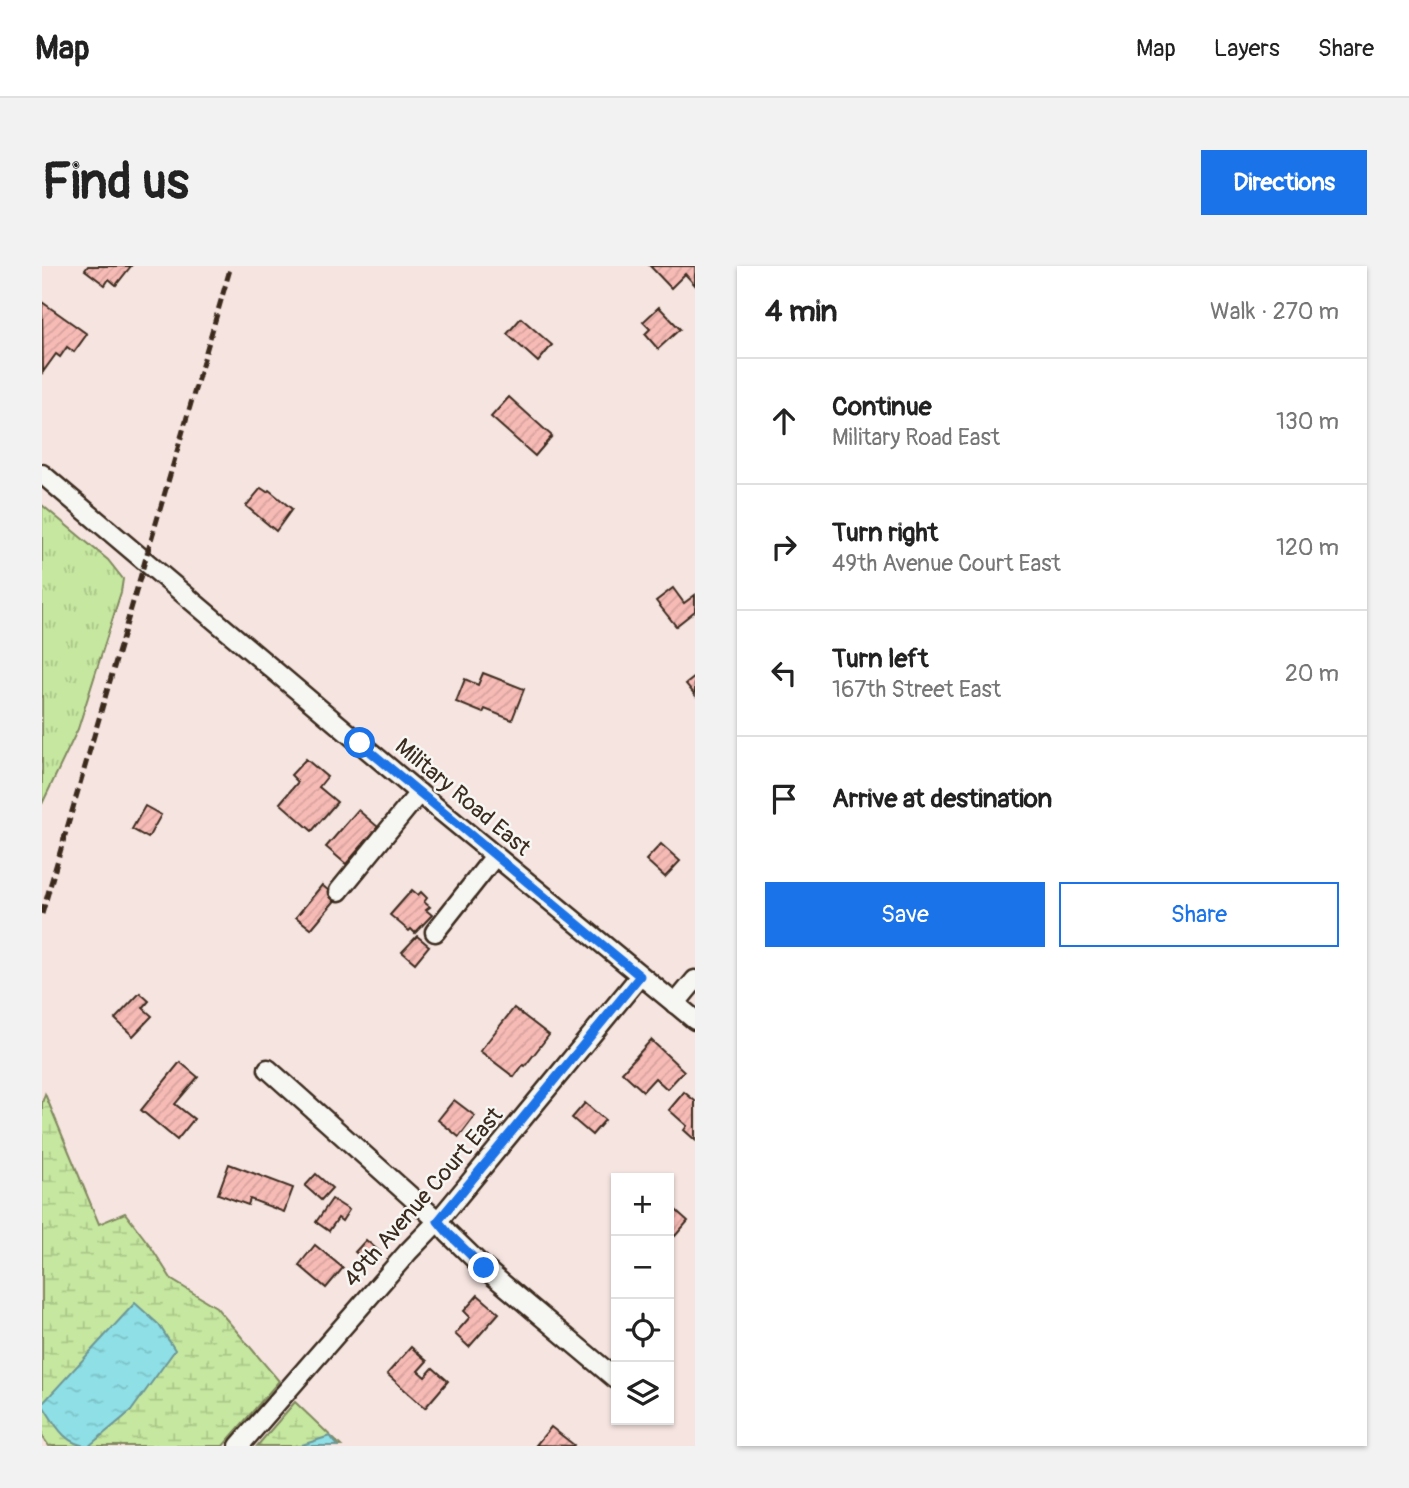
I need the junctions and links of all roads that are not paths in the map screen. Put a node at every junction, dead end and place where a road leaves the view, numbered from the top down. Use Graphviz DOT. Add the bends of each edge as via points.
graph roads {
  1 [pos="42,474"];
  2 [pos="419,793"];
  3 [pos="495,856"];
  4 [pos="339,891"];
  5 [pos="435,932"];
  6 [pos="640,976"];
  7 [pos="695,981"];
  8 [pos="675,1004"];
  9 [pos="695,1020"];
  10 [pos="268,1069"];
  11 [pos="438,1221"];
  12 [pos="611,1376"];
  13 [pos="239,1446"];
  1 -- 2 [label="street, Military Road East"];
  2 -- 3 [label="street, Military Road East"];
  2 -- 4 [label="street"];
  3 -- 5 [label="street"];
  3 -- 6 [label="street, Military Road East"];
  6 -- 8 [label="street, Military Road East"];
  6 -- 11 [label="street, 49th Avenue Court East"];
  7 -- 8 [label="street"];
  8 -- 9 [label="street, Military Road East"];
  10 -- 11 [label="street"];
  11 -- 12 [label="street" via="484,1268"];
  11 -- 13 [label="street, 49th Avenue Court East"];
}
